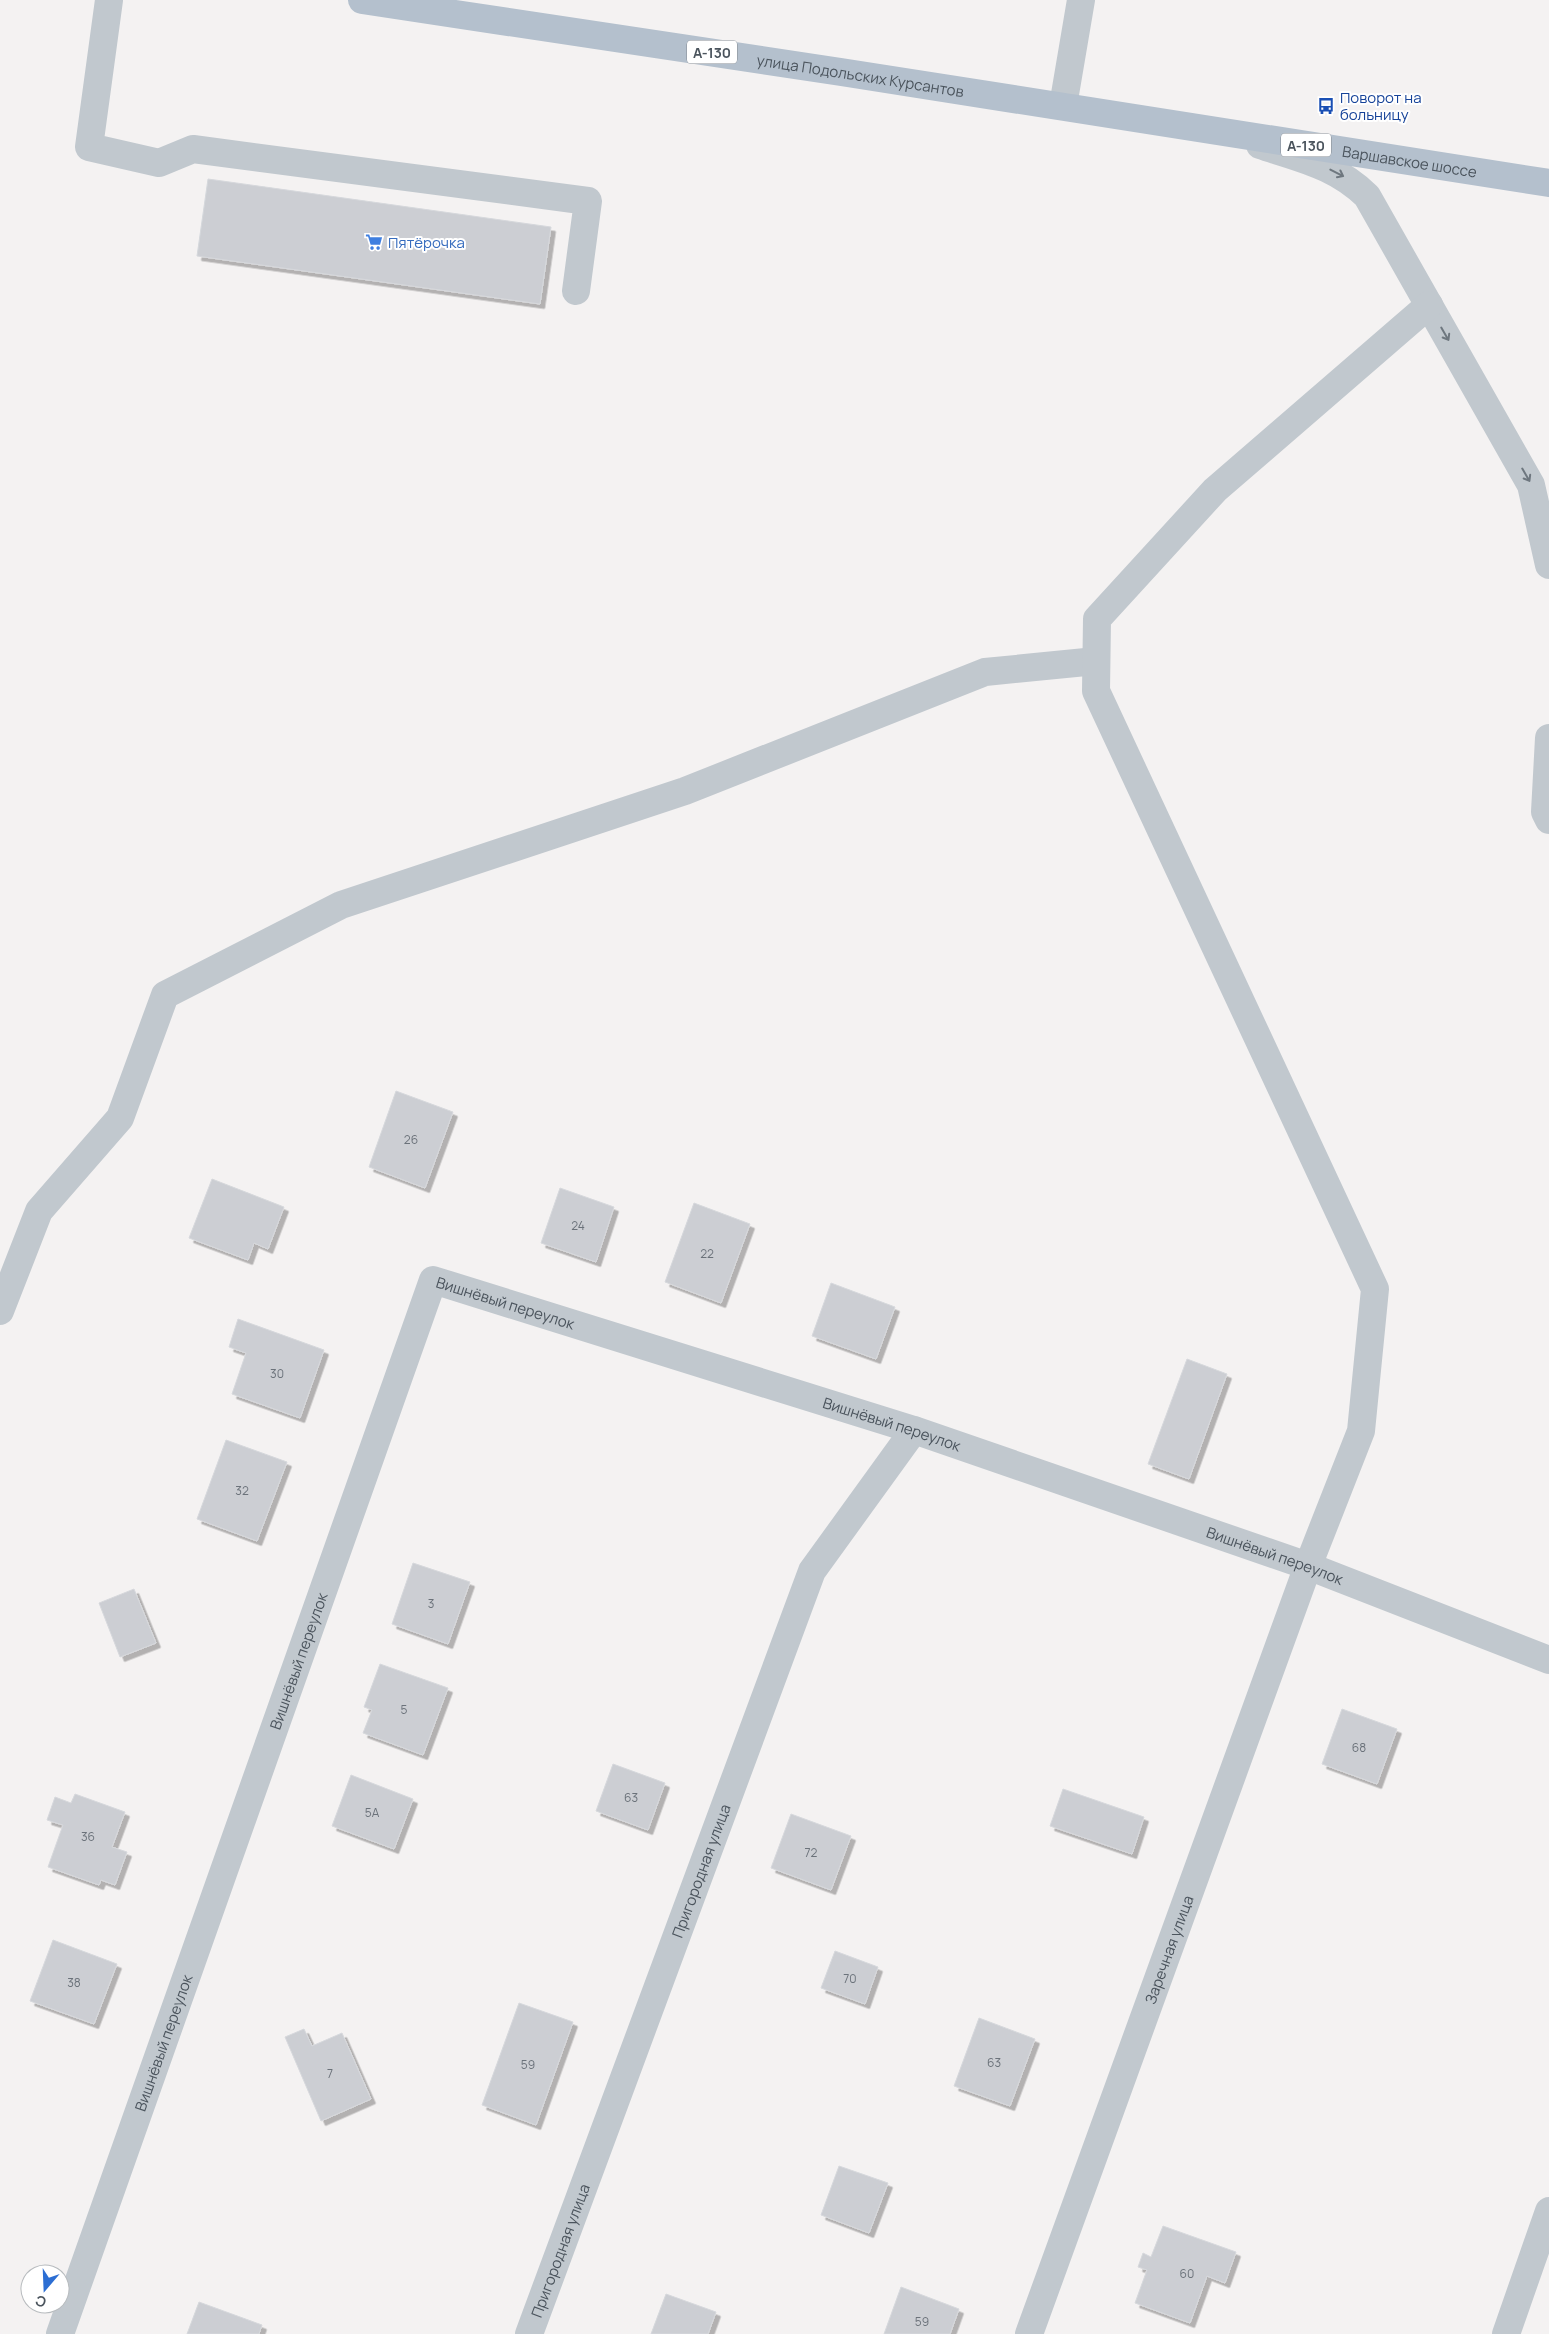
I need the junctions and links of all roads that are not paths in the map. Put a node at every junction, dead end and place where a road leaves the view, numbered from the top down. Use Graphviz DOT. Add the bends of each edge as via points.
graph roads {
  1 [pos="108,0"];
  2 [pos="362,0"];
  3 [pos="1081,0"];
  4 [pos="1063,106"];
  5 [pos="1226,132"];
  6 [pos="1549,183"];
  7 [pos="576,291"];
  8 [pos="1428,306"];
  9 [pos="1549,565"];
  10 [pos="1096,661"];
  11 [pos="1549,738"];
  12 [pos="1549,820"];
  13 [pos="0,1311"];
  14 [pos="914,1430"];
  15 [pos="1308,1566"];
  16 [pos="1549,1660"];
  17 [pos="1549,2211"];
  18 [pos="60,2334"];
  19 [pos="529,2334"];
  20 [pos="1029,2334"];
  21 [pos="1506,2334"];
  1 -- 7 [label="street" via="89,147 159,163 193,149 588,201"];
  2 -- 4 [label="main road, улица Подольских Курсантов / А-130"];
  3 -- 4 [label="street"];
  4 -- 5 [label="main road, Варшавское шоссе / А-130"];
  5 -- 6 [label="main road, Варшавское шоссе / А-130"];
  5 -- 8 [label="street, one-way" via="1336,171 1352,182 1367,196"];
  8 -- 9 [label="street, one-way" via="1531,485"];
  8 -- 10 [label="street, Заречная улица" via="1215,490 1096,619"];
  10 -- 13 [label="street" via="985,672 685,791 341,906 165,995 120,1118 39,1211"];
  10 -- 15 [label="street, Заречная улица" via="1096,691 1375,1289 1361,1431"];
  11 -- 12 [label="street" via="1545,812"];
  14 -- 15 [label="street, Вишнёвый переулок"];
  14 -- 18 [label="street, Вишнёвый переулок" via="433,1280"];
  14 -- 19 [label="street, Пригородная улица" via="812,1571"];
  15 -- 16 [label="street, Вишнёвый переулок"];
  15 -- 20 [label="street, Заречная улица"];
  17 -- 21 [label="street"];
}
